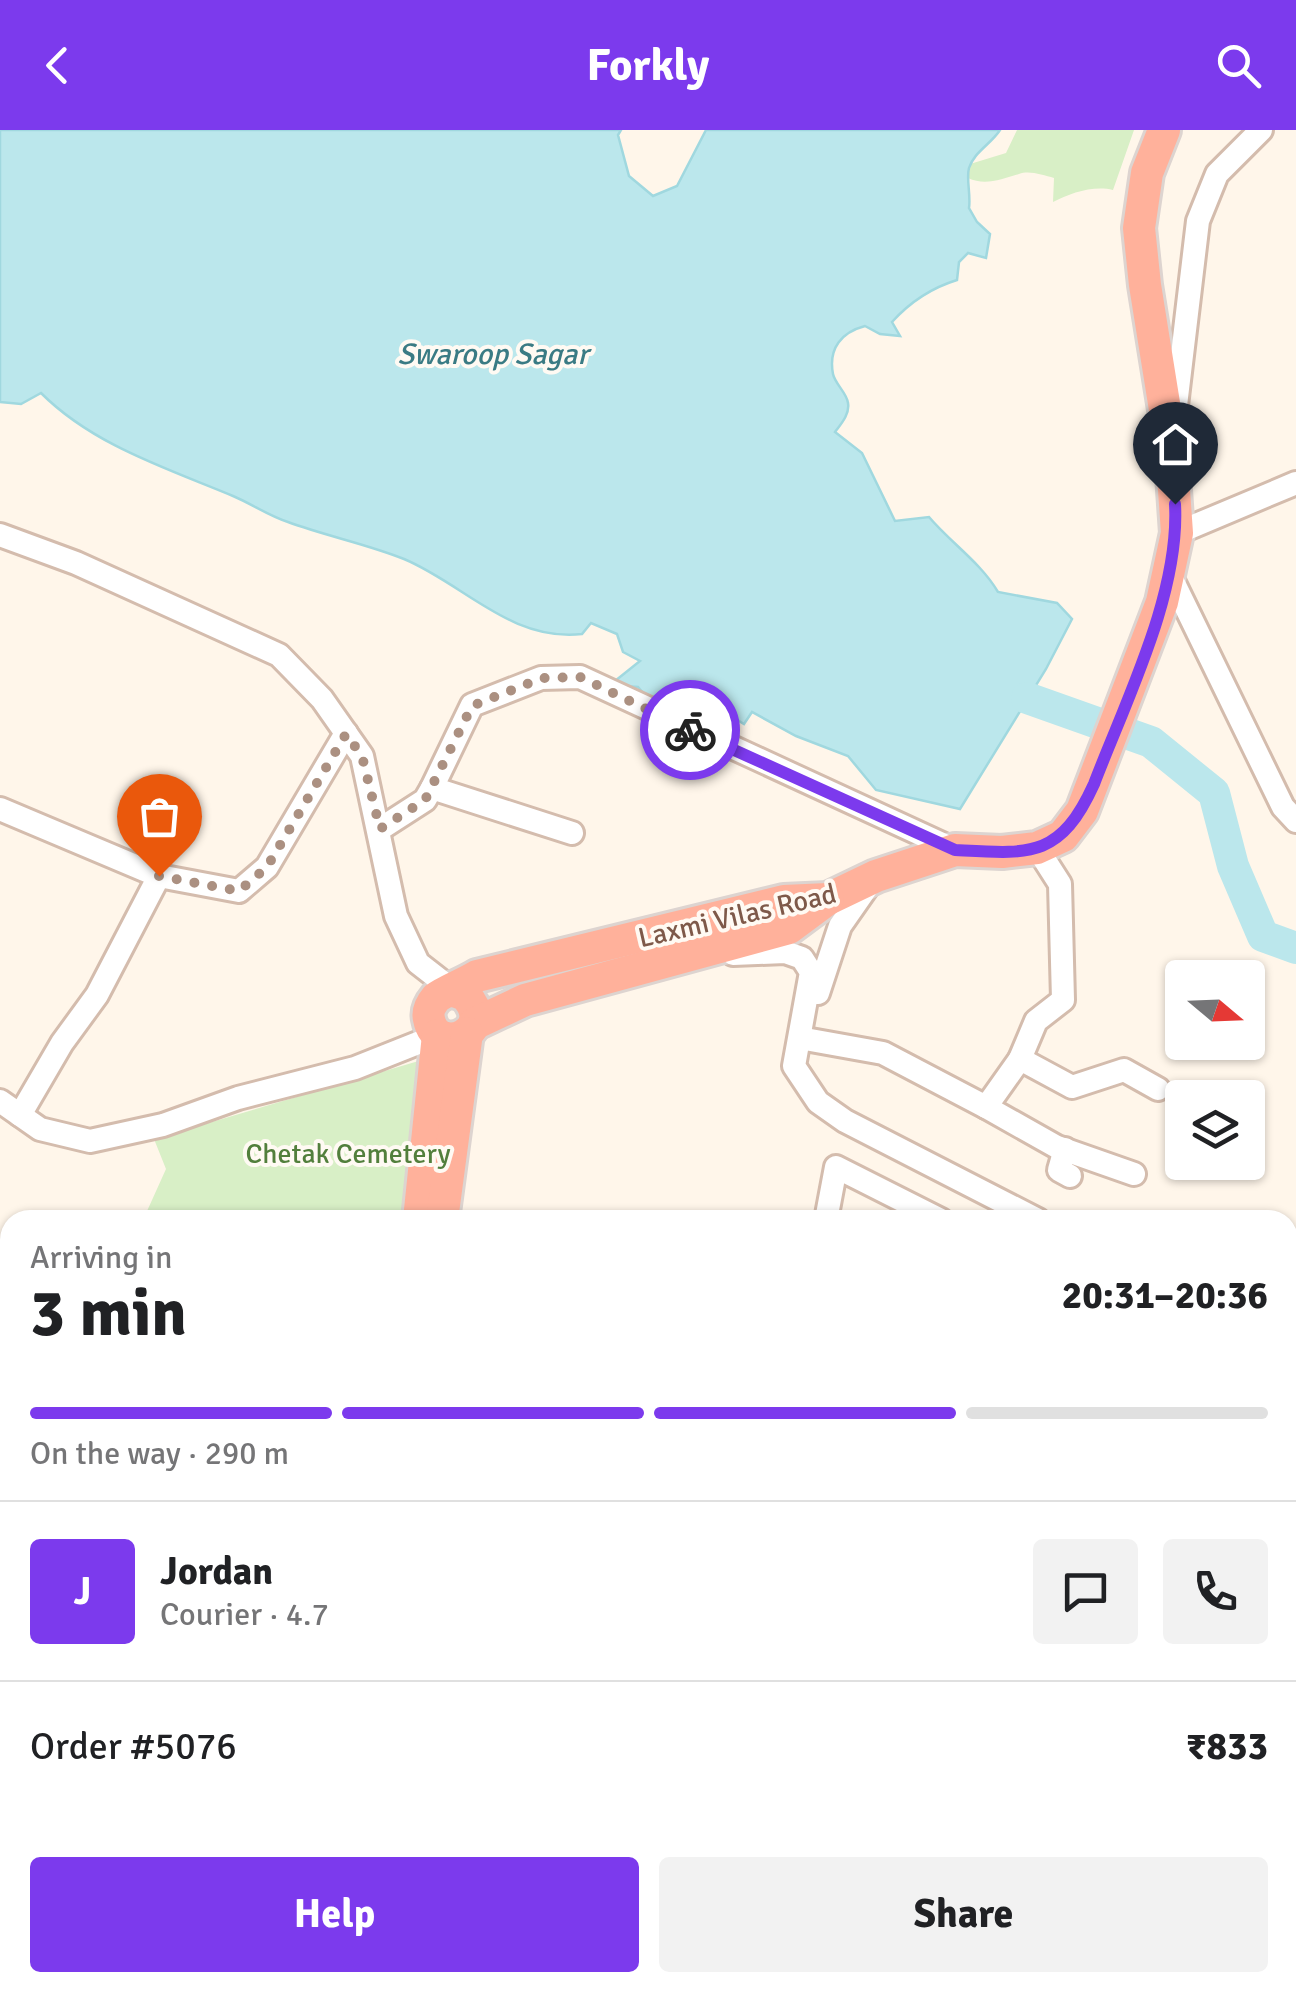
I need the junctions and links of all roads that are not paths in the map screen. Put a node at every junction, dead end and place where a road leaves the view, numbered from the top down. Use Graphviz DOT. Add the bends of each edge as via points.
graph roads {
  1 [pos="1164,130"];
  2 [pos="1261,130"];
  3 [pos="1171,447"];
  4 [pos="1296,483"];
  5 [pos="1176,533"];
  6 [pos="0,535"];
  7 [pos="1166,589"];
  8 [pos="346,734"];
  9 [pos="432,788"];
  10 [pos="0,809"];
  11 [pos="1296,821"];
  12 [pos="380,829"];
  13 [pos="572,833"];
  14 [pos="1037,848"];
  15 [pos="955,850"];
  16 [pos="159,876"];
  17 [pos="876,876"];
  18 [pos="828,899"];
  19 [pos="685,956"];
  20 [pos="454,992"];
  21 [pos="460,1031"];
  22 [pos="806,1039"];
  23 [pos="1020,1060"];
  24 [pos="803,1084"];
  25 [pos="1158,1088"];
  26 [pos="0,1101"];
  27 [pos="986,1107"];
  28 [pos="30,1122"];
  29 [pos="1065,1150"];
  30 [pos="1134,1174"];
  31 [pos="1070,1176"];
  32 [pos="421,1210"];
  33 [pos="443,1210"];
  34 [pos="828,1210"];
  35 [pos="921,1210"];
  36 [pos="1019,1210"];
  1 -- 3 [label="highway" via="1147,173 1139,228"];
  2 -- 3 [label="street" via="1217,174 1198,221"];
  3 -- 5 [label="highway"];
  4 -- 5 [label="street"];
  5 -- 7 [label="highway"];
  6 -- 8 [label="street" via="278,655"];
  7 -- 11 [label="street"];
  7 -- 14 [label="highway" via="1082,811 1063,836"];
  8 -- 12 [label="street" via="362,756"];
  8 -- 16 [label="street" via="267,867 239,891"];
  9 -- 12 [label="street" via="425,800"];
  9 -- 13 [label="street"];
  9 -- 15 [label="street" via="472,706 542,678 580,677"];
  10 -- 16 [label="street"];
  12 -- 20 [label="street" via="396,916 410,948"];
  14 -- 15 [label="highway, Laxmi Vilas Road"];
  14 -- 23 [label="street" via="1060,884 1064,1000 1036,1021"];
  15 -- 17 [label="highway, Laxmi Vilas Road"];
  16 -- 28 [label="street" via="97,995 62,1043"];
  17 -- 18 [label="highway, Laxmi Vilas Road"];
  17 -- 22 [label="street" via="840,926"];
  18 -- 19 [label="highway" via="789,928"];
  18 -- 20 [label="highway, Laxmi Vilas Road" via="784,901 477,976"];
  19 -- 21 [label="highway" via="525,1000"];
  19 -- 24 [label="street" via="785,952 802,958 812,972 794,1066"];
  20 -- 21 [label="highway" via="476,1013"];
  21 -- 28 [label="street" via="163,1125 90,1140"];
  21 -- 32 [label="highway"];
  21 -- 33 [label="highway"];
  22 -- 24 [label="street"];
  22 -- 27 [label="street" via="883,1053"];
  23 -- 25 [label="street" via="1072,1087 1124,1070"];
  23 -- 27 [label="street"];
  24 -- 36 [label="street" via="846,1121"];
  26 -- 28 [label="street"];
  27 -- 29 [label="street"];
  29 -- 30 [label="street"];
  29 -- 31 [label="street" via="1059,1170"];
  34 -- 35 [label="street" via="836,1167"];
}
